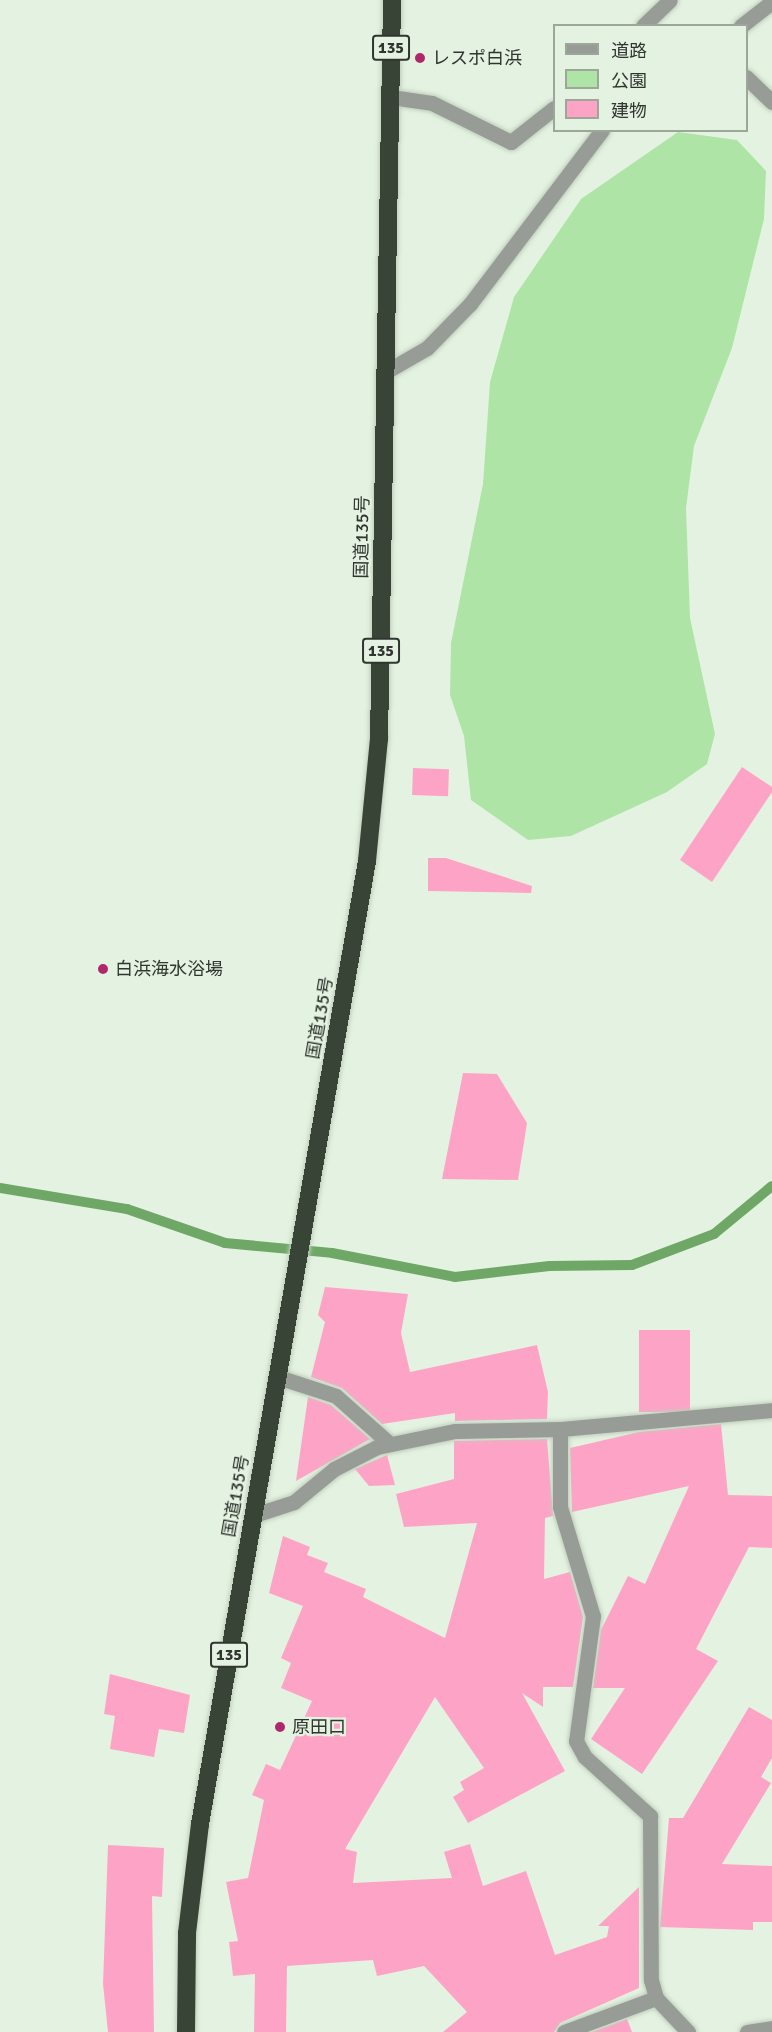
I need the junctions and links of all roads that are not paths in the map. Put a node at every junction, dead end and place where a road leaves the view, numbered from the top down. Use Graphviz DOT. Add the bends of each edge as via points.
graph roads {
  1 [pos="392,0"];
  2 [pos="670,0"];
  3 [pos="772,2"];
  4 [pos="645,24"];
  5 [pos="744,24"];
  6 [pos="748,78"];
  7 [pos="391,97"];
  8 [pos="772,102"];
  9 [pos="553,110"];
  10 [pos="600,132"];
  11 [pos="387,371"];
  12 [pos="278,1377"];
  13 [pos="772,1410"];
  14 [pos="560,1429"];
  15 [pos="390,1444"];
  16 [pos="254,1515"];
  17 [pos="656,1998"];
  18 [pos="772,2028"];
  19 [pos="186,2032"];
  20 [pos="564,2032"];
  21 [pos="688,2032"];
  22 [pos="747,2032"];
  1 -- 7 [label="highway, 国道135号 / 135"];
  2 -- 4 [label="street"];
  3 -- 5 [label="street"];
  6 -- 8 [label="street"];
  7 -- 9 [label="street" via="432,103 511,142"];
  7 -- 11 [label="highway, 国道135号 / 135"];
  10 -- 11 [label="street" via="470,304 427,348"];
  11 -- 12 [label="highway, 国道135号 / 135" via="379,739 367,861"];
  12 -- 15 [label="street" via="336,1396"];
  12 -- 16 [label="highway, 国道135号 / 135"];
  13 -- 14 [label="street"];
  14 -- 15 [label="street" via="455,1431"];
  14 -- 17 [label="street" via="560,1507 593,1616 576,1741 585,1757 650,1816 651,1980"];
  15 -- 16 [label="street" via="334,1469 294,1502"];
  16 -- 19 [label="highway, 国道135号 / 135" via="199,1834 187,1933"];
  17 -- 20 [label="street"];
  17 -- 21 [label="street"];
  18 -- 22 [label="street"];
}
